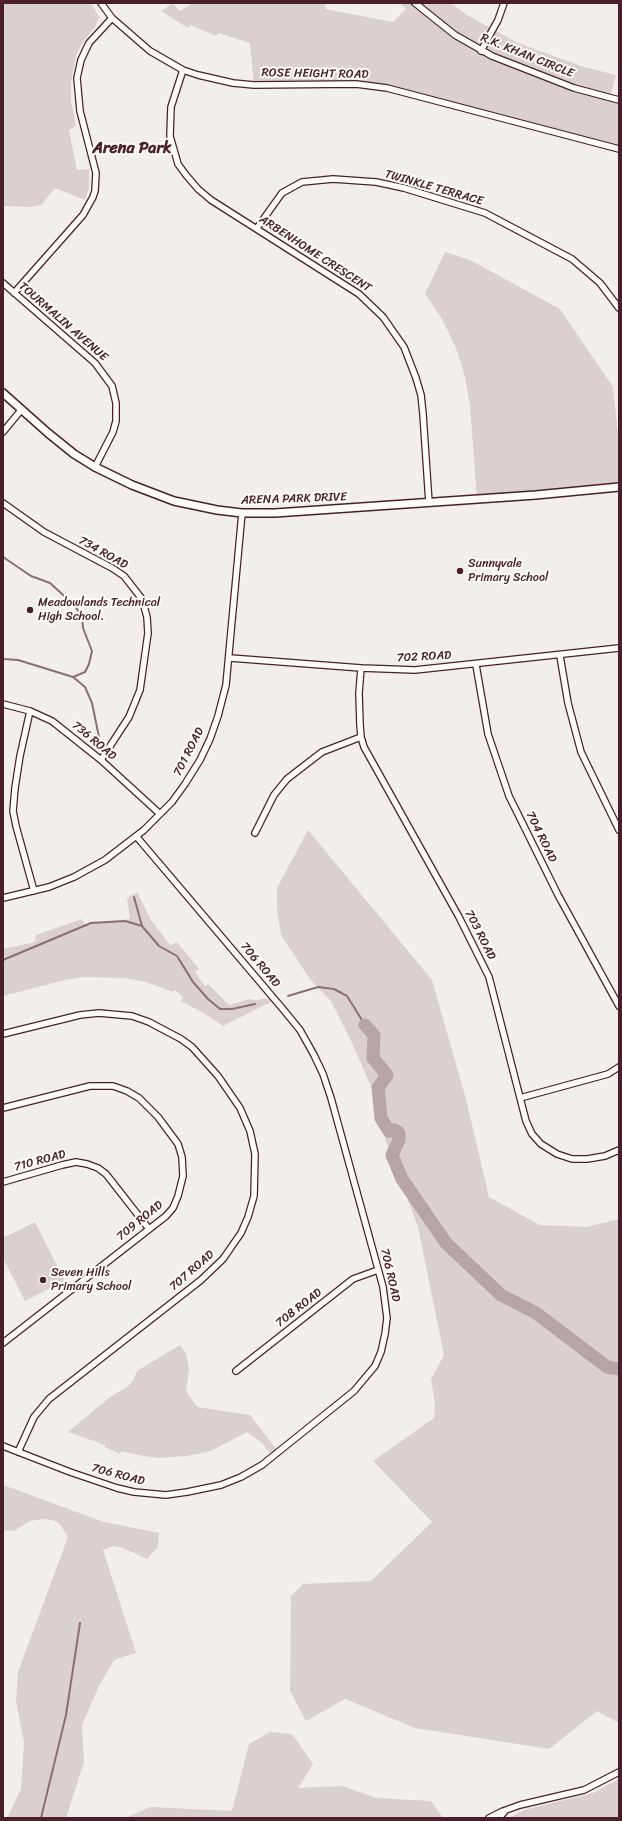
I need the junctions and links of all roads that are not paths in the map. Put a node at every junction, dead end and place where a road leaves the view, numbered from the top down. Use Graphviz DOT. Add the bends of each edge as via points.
graph roads {
  1 [pos="101,3"];
  2 [pos="415,3"];
  3 [pos="504,3"];
  4 [pos="112,18"];
  5 [pos="481,50"];
  6 [pos="183,70"];
  7 [pos="619,100"];
  8 [pos="619,149"];
  9 [pos="257,228"];
  10 [pos="3,283"];
  11 [pos="14,293"];
  12 [pos="619,308"];
  13 [pos="3,393"];
  14 [pos="22,409"];
  15 [pos="3,432"];
  16 [pos="96,467"];
  17 [pos="619,487"];
  18 [pos="3,503"];
  19 [pos="429,503"];
  20 [pos="242,513"];
  21 [pos="619,648"];
  22 [pos="560,656"];
  23 [pos="230,658"];
  24 [pos="476,664"];
  25 [pos="361,668"];
  26 [pos="3,704"];
  27 [pos="30,711"];
  28 [pos="361,737"];
  29 [pos="101,760"];
  30 [pos="160,814"];
  31 [pos="619,830"];
  32 [pos="255,833"];
  33 [pos="136,836"];
  34 [pos="34,891"];
  35 [pos="3,898"];
  36 [pos="619,1006"];
  37 [pos="3,1034"];
  38 [pos="619,1067"];
  39 [pos="520,1098"];
  40 [pos="3,1108"];
  41 [pos="619,1150"];
  42 [pos="3,1182"];
  43 [pos="149,1229"];
  44 [pos="378,1270"];
  45 [pos="3,1343"];
  46 [pos="236,1371"];
  47 [pos="3,1446"];
  48 [pos="18,1452"];
  49 [pos="619,1772"];
  50 [pos="506,1810"];
  51 [pos="489,1818"];
  52 [pos="499,1818"];
  1 -- 4 [label="street, ROSE HEIGHT ROAD"];
  2 -- 5 [label="street, R.K. KHAN CIRCLE" via="455,35"];
  3 -- 5 [label="street" via="498,20"];
  4 -- 6 [label="street, ROSE HEIGHT ROAD" via="150,51"];
  4 -- 11 [label="street" via="89,44 81,60 77,78 80,111 96,173 96,191 84,215"];
  5 -- 7 [label="street, R.K. KHAN CIRCLE" via="524,70 574,88"];
  6 -- 8 [label="street, ROSE HEIGHT ROAD" via="215,79 254,85 356,84 387,88"];
  6 -- 9 [label="street, ARBENHOME CRESCENT" via="169,119 170,136 178,164 198,189 211,200"];
  9 -- 12 [label="street, TWINKLE TERRACE" via="282,193 302,182 333,179 376,182 463,206 504,223 577,262 600,283"];
  9 -- 19 [label="street, ARBENHOME CRESCENT" via="359,294 395,332 410,361 421,395"];
  10 -- 11 [label="street, TOURMALIN AVENUE"];
  11 -- 16 [label="street, TOURMALIN AVENUE" via="96,363 112,386 116,402 116,421"];
  13 -- 14 [label="street, ARENA PARK DRIVE"];
  14 -- 15 [label="street"];
  14 -- 16 [label="street, ARENA PARK DRIVE" via="69,450"];
  16 -- 20 [label="street, ARENA PARK DRIVE" via="132,485 174,501"];
  17 -- 19 [label="street, ARENA PARK DRIVE"];
  18 -- 29 [label="street, 734 ROAD" via="44,532 118,572 142,599 148,633 140,690 129,717"];
  19 -- 20 [label="street, ARENA PARK DRIVE"];
  20 -- 23 [label="street, 701 ROAD"];
  21 -- 22 [label="street, 702 ROAD"];
  22 -- 24 [label="street, 702 ROAD"];
  22 -- 31 [label="street" via="571,718 581,752"];
  23 -- 25 [label="street, 702 ROAD"];
  23 -- 30 [label="street, 701 ROAD" via="223,701 205,750 180,792"];
  24 -- 25 [label="street, 702 ROAD" via="415,670"];
  24 -- 36 [label="street, 704 ROAD" via="488,734 509,796 558,895"];
  25 -- 28 [label="street, 703 ROAD"];
  26 -- 27 [label="street, 736 ROAD"];
  27 -- 29 [label="street, 736 ROAD" via="52,721"];
  27 -- 34 [label="street" via="20,756 14,811"];
  28 -- 32 [label="street" via="322,752 287,779 274,795"];
  28 -- 39 [label="street, 703 ROAD" via="371,761 459,917 489,977"];
  29 -- 30 [label="street, 736 ROAD"];
  30 -- 33 [label="street, 701 ROAD"];
  33 -- 34 [label="street, 701 ROAD" via="91,868 62,882"];
  33 -- 44 [label="street, 706 ROAD" via="300,1030 314,1055 331,1098"];
  34 -- 35 [label="street, 701 ROAD"];
  37 -- 48 [label="street, 707 ROAD" via="86,1014 119,1014 149,1022 182,1039 218,1076 240,1108 250,1131 255,1154 254,1196 248,1217 241,1233 223,1259 201,1280 49,1399 34,1417"];
  38 -- 39 [label="street" via="608,1074"];
  39 -- 41 [label="street, 703 ROAD" via="532,1134 541,1144 557,1154 572,1159 588,1159"];
  40 -- 43 [label="street, 709 ROAD" via="90,1086 113,1086 139,1098 169,1131 178,1144 182,1157 182,1184 176,1202 166,1216"];
  42 -- 43 [label="street, 710 ROAD" via="62,1165 76,1162 87,1164 106,1174"];
  43 -- 45 [label="street, 709 ROAD"];
  44 -- 46 [label="street, 708 ROAD" via="353,1279"];
  44 -- 48 [label="street, 706 ROAD" via="386,1301 387,1318 381,1352 375,1366 349,1396 262,1465 241,1477 221,1485 193,1491 166,1495 151,1494 117,1488"];
  47 -- 48 [label="street, 706 ROAD"];
  49 -- 50 [label="street" via="584,1790"];
  50 -- 51 [label="street"];
  50 -- 52 [label="street"];
}
